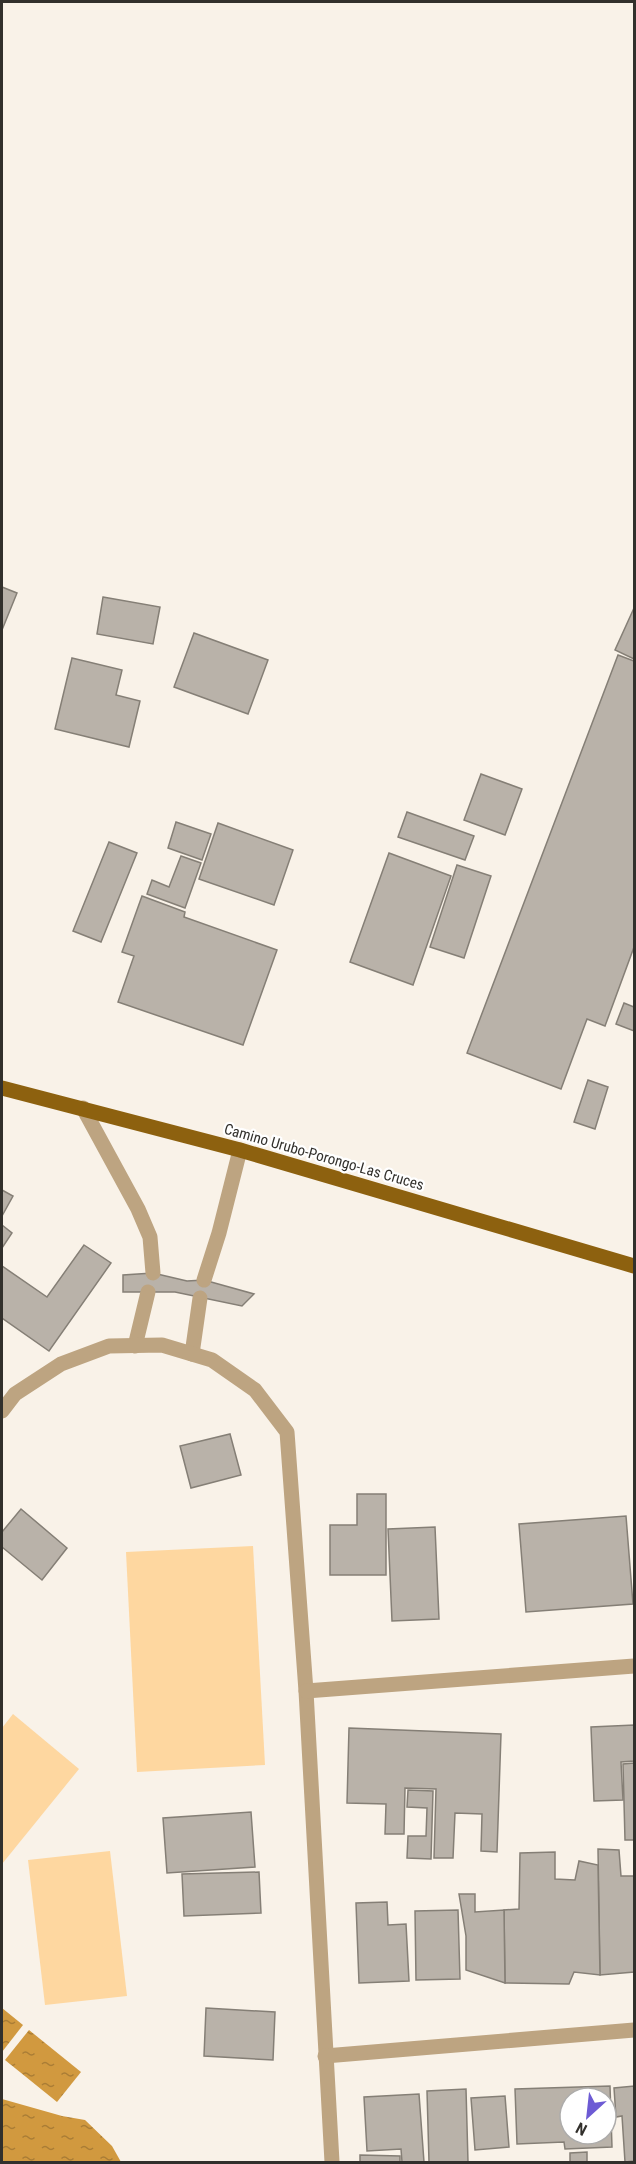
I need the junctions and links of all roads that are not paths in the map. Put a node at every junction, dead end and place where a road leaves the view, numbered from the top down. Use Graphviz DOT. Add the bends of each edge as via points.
graph roads {
  1 [pos="2,1088"];
  2 [pos="83,1108"];
  3 [pos="240,1150"];
  4 [pos="634,1266"];
  5 [pos="153,1273"];
  6 [pos="204,1280"];
  7 [pos="148,1292"];
  8 [pos="200,1298"];
  9 [pos="135,1346"];
  10 [pos="192,1354"];
  11 [pos="2,1411"];
  12 [pos="634,1666"];
  13 [pos="306,1691"];
  14 [pos="634,2030"];
  15 [pos="325,2056"];
  16 [pos="332,2163"];
  1 -- 2 [label="main road, Camino Urubo-Porongo-Las Cruces"];
  2 -- 3 [label="main road, Camino Urubo-Porongo-Las Cruces"];
  2 -- 5 [label="street" via="150,1237"];
  3 -- 4 [label="main road, Camino Urubo-Porongo-Las Cruces"];
  3 -- 6 [label="street"];
  7 -- 9 [label="street"];
  8 -- 10 [label="street"];
  9 -- 10 [label="street" via="162,1345"];
  9 -- 11 [label="street" via="109,1346 60,1364 15,1394"];
  10 -- 13 [label="street" via="212,1360 255,1390 286,1432"];
  12 -- 13 [label="street"];
  13 -- 15 [label="street"];
  14 -- 15 [label="street"];
  15 -- 16 [label="street"];
}
